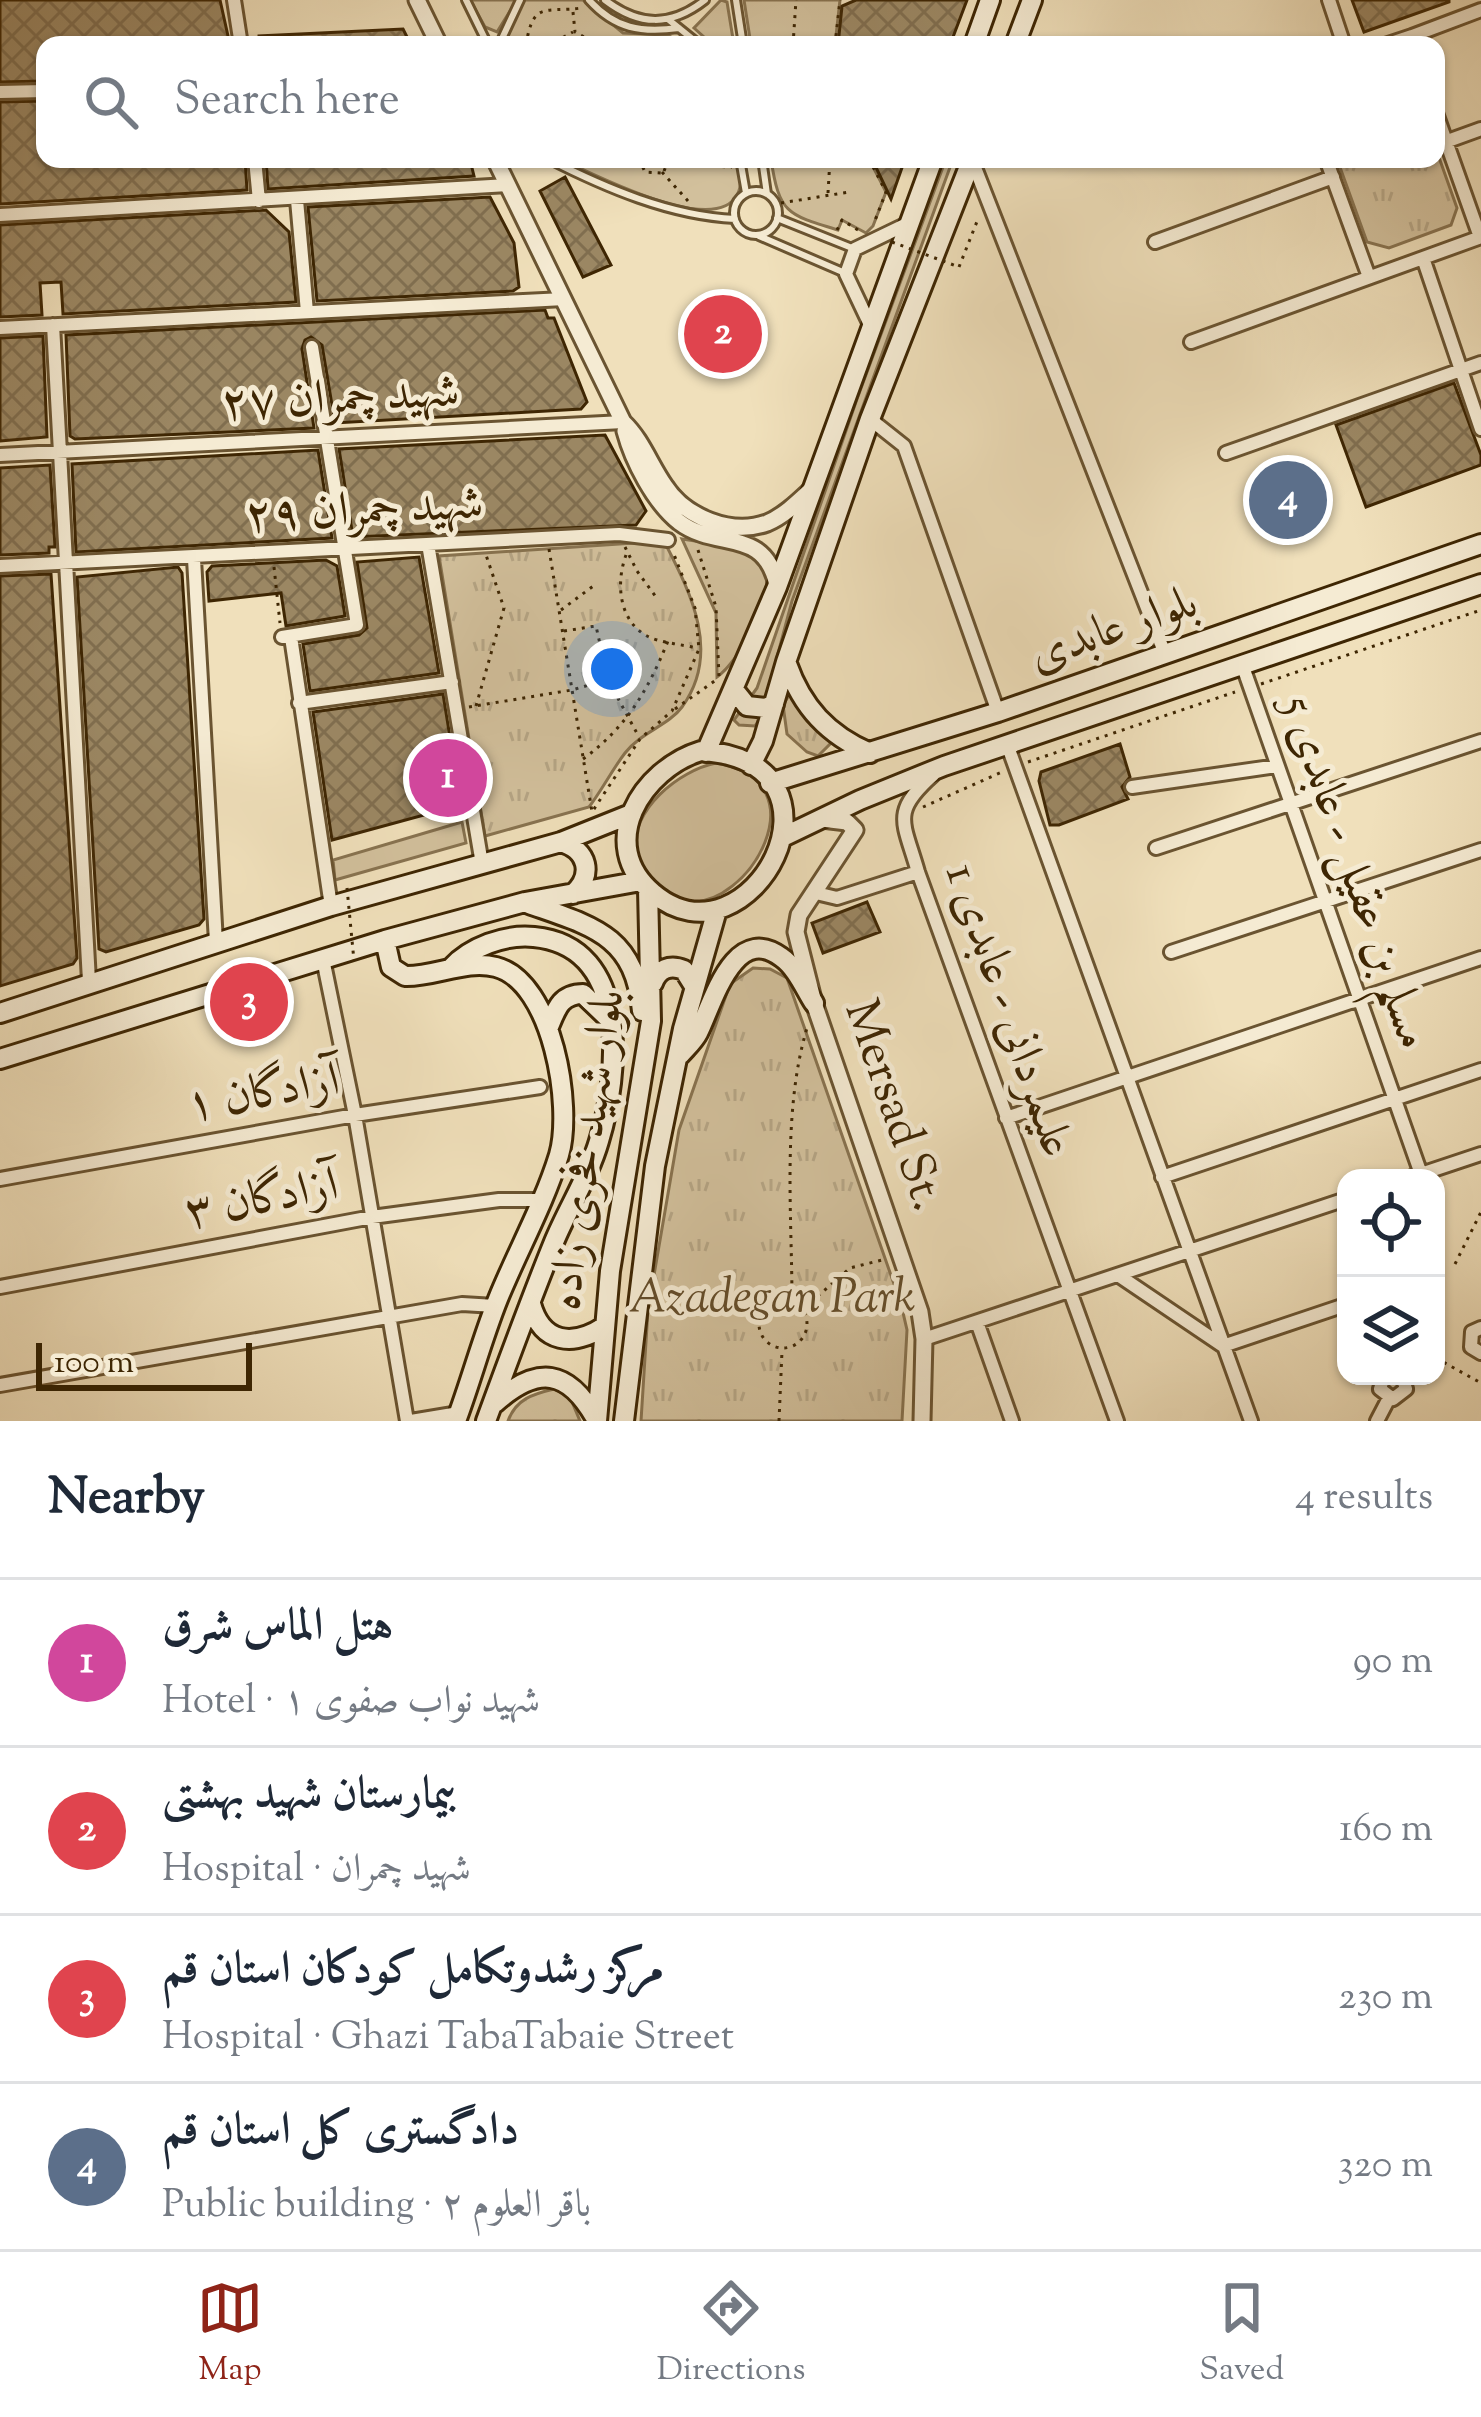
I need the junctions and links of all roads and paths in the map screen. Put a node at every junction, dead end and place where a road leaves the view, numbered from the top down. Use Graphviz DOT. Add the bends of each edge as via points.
graph roads {
  1 [pos="234,0"];
  2 [pos="417,0"];
  3 [pos="466,0"];
  4 [pos="520,0"];
  5 [pos="605,0"];
  6 [pos="705,0"];
  7 [pos="736,0"];
  8 [pos="796,0"];
  9 [pos="840,0"];
  10 [pos="990,0"];
  11 [pos="1032,0"];
  12 [pos="1329,0"];
  13 [pos="588,3"];
  14 [pos="572,10"];
  15 [pos="1481,10"];
  16 [pos="669,20"];
  17 [pos="679,28"];
  18 [pos="575,32"];
  19 [pos="240,36"];
  20 [pos="435,36"];
  21 [pos="484,36"];
  22 [pos="503,36"];
  23 [pos="528,36"];
  24 [pos="565,36"];
  25 [pos="582,36"];
  26 [pos="689,36"];
  27 [pos="742,36"];
  28 [pos="794,36"];
  29 [pos="837,36"];
  30 [pos="977,36"];
  31 [pos="1018,36"];
  32 [pos="1341,36"];
  33 [pos="1422,36"];
  34 [pos="36,91"];
  35 [pos="0,92"];
  36 [pos="1481,129"];
  37 [pos="1445,142"];
  38 [pos="256,168"];
  39 [pos="500,168"];
  40 [pos="570,168"];
  41 [pos="643,168"];
  42 [pos="664,168"];
  43 [pos="734,168"];
  44 [pos="742,168"];
  45 [pos="763,168"];
  46 [pos="829,168"];
  47 [pos="874,168"];
  48 [pos="930,168"];
  49 [pos="968,168"];
  50 [pos="975,168"];
  51 [pos="1330,168"];
  52 [pos="739,169"];
  53 [pos="662,172"];
  54 [pos="1333,177"];
  55 [pos="508,185"];
  56 [pos="849,192"];
  57 [pos="746,193"];
  58 [pos="767,194"];
  59 [pos="827,197"];
  60 [pos="987,198"];
  61 [pos="297,200"];
  62 [pos="259,201"];
  63 [pos="785,210"];
  64 [pos="697,211"];
  65 [pos="0,215"];
  66 [pos="777,218"];
  67 [pos="735,219"];
  68 [pos="910,222"];
  69 [pos="838,230"];
  70 [pos="755,235"];
  71 [pos="1480,237"];
  72 [pos="892,242"];
  73 [pos="1155,242"];
  74 [pos="855,249"];
  75 [pos="1423,258"];
  76 [pos="846,274"];
  77 [pos="1369,277"];
  78 [pos="564,299"];
  79 [pos="307,312"];
  80 [pos="53,325"];
  81 [pos="0,328"];
  82 [pos="872,329"];
  83 [pos="1191,342"];
  84 [pos="312,347"];
  85 [pos="1481,363"];
  86 [pos="1461,370"];
  87 [pos="870,419"];
  88 [pos="623,422"];
  89 [pos="1481,429"];
  90 [pos="326,437"];
  91 [pos="60,451"];
  92 [pos="1226,453"];
  93 [pos="0,455"];
  94 [pos="815,486"];
  95 [pos="685,525"];
  96 [pos="620,534"];
  97 [pos="548,538"];
  98 [pos="668,540"];
  99 [pos="482,542"];
  100 [pos="428,544"];
  101 [pos="1481,544"];
  102 [pos="343,549"];
  103 [pos="272,554"];
  104 [pos="626,555"];
  105 [pos="194,559"];
  106 [pos="0,566"];
  107 [pos="64,566"];
  108 [pos="596,584"];
  109 [pos="1481,584"];
  110 [pos="777,587"];
  111 [pos="656,597"];
  112 [pos="1481,610"];
  113 [pos="559,611"];
  114 [pos="563,632"];
  115 [pos="286,637"];
  116 [pos="668,641"];
  117 [pos="700,649"];
  118 [pos="1165,654"];
  119 [pos="786,662"];
  120 [pos="1242,664"];
  121 [pos="608,680"];
  122 [pos="452,682"];
  123 [pos="1250,687"];
  124 [pos="572,690"];
  125 [pos="736,691"];
  126 [pos="299,703"];
  127 [pos="774,704"];
  128 [pos="476,706"];
  129 [pos="456,710"];
  130 [pos="672,711"];
  131 [pos="998,712"];
  132 [pos="629,718"];
  133 [pos="640,739"];
  134 [pos="1481,741"];
  135 [pos="1007,744"];
  136 [pos="706,752"];
  137 [pos="870,753"];
  138 [pos="583,758"];
  139 [pos="751,765"];
  140 [pos="944,766"];
  141 [pos="1015,766"];
  142 [pos="1277,766"];
  143 [pos="770,783"];
  144 [pos="1132,787"];
  145 [pos="1291,804"];
  146 [pos="631,814"];
  147 [pos="903,818"];
  148 [pos="822,819"];
  149 [pos="785,836"];
  150 [pos="561,842"];
  151 [pos="1156,848"];
  152 [pos="1481,850"];
  153 [pos="482,864"];
  154 [pos="918,872"];
  155 [pos="644,885"];
  156 [pos="347,888"];
  157 [pos="816,892"];
  158 [pos="573,894"];
  159 [pos="525,902"];
  160 [pos="1325,903"];
  161 [pos="331,906"];
  162 [pos="717,910"];
  163 [pos="385,940"];
  164 [pos="216,942"];
  165 [pos="1171,952"];
  166 [pos="323,958"];
  167 [pos="1481,958"];
  168 [pos="354,961"];
  169 [pos="451,968"];
  170 [pos="89,981"];
  171 [pos="653,983"];
  172 [pos="694,986"];
  173 [pos="1360,1000"];
  174 [pos="814,1003"];
  175 [pos="0,1013"];
  176 [pos="611,1022"];
  177 [pos="548,1029"];
  178 [pos="0,1059"];
  179 [pos="677,1059"];
  180 [pos="646,1064"];
  181 [pos="1481,1070"];
  182 [pos="1126,1076"];
  183 [pos="540,1088"];
  184 [pos="1394,1099"];
  185 [pos="355,1115"];
  186 [pos="1006,1118"];
  187 [pos="1481,1154"];
  188 [pos="1413,1169"];
  189 [pos="1436,1169"];
  190 [pos="1162,1177"];
  191 [pos="0,1179"];
  192 [pos="539,1200"];
  193 [pos="1337,1202"];
  194 [pos="1481,1212"];
  195 [pos="373,1217"];
  196 [pos="1188,1252"];
  197 [pos="904,1260"];
  198 [pos="1455,1264"];
  199 [pos="1118,1275"];
  200 [pos="0,1287"];
  201 [pos="1068,1292"];
  202 [pos="792,1301"];
  203 [pos="531,1304"];
  204 [pos="495,1306"];
  205 [pos="1337,1308"];
  206 [pos="803,1310"];
  207 [pos="389,1316"];
  208 [pos="977,1322"];
  209 [pos="605,1326"];
  210 [pos="1481,1328"];
  211 [pos="924,1339"];
  212 [pos="1223,1346"];
  213 [pos="782,1349"];
  214 [pos="1481,1353"];
  215 [pos="1445,1363"];
  216 [pos="1481,1383"];
  217 [pos="0,1385"];
  218 [pos="1381,1385"];
  219 [pos="1406,1385"];
  220 [pos="1388,1398"];
  221 [pos="489,1413"];
  222 [pos="458,1417"];
  223 [pos="409,1421"];
  224 [pos="597,1421"];
  225 [pos="624,1421"];
  226 [pos="779,1421"];
  227 [pos="922,1421"];
  228 [pos="1012,1421"];
  229 [pos="1117,1421"];
  230 [pos="1251,1421"];
  231 [pos="1377,1421"];
  1 -- 19 [label="street"];
  2 -- 20 [label="street"];
  3 -- 21 [label="lane"];
  4 -- 22 [label="lane"];
  5 -- 16 [label="lane" via="623,14"];
  6 -- 16 [label="lane"];
  7 -- 27 [label="lane"];
  8 -- 28 [label="path"];
  9 -- 29 [label="path"];
  10 -- 30 [label="main road"];
  11 -- 31 [label="main road"];
  12 -- 32 [label="street"];
  13 -- 14 [label="path"];
  13 -- 17 [label="lane" via="631,29"];
  14 -- 18 [label="path"];
  14 -- 23 [label="path" via="539,10"];
  15 -- 33 [label="street"];
  16 -- 17 [label="lane"];
  17 -- 26 [label="lane"];
  18 -- 24 [label="path"];
  18 -- 25 [label="path"];
  34 -- 35 [label="street"];
  36 -- 37 [label="street"];
  37 -- 71 [label="street"];
  38 -- 62 [label="street"];
  39 -- 55 [label="street"];
  40 -- 67 [label="lane" via="700,218"];
  41 -- 53 [label="path"];
  42 -- 53 [label="path"];
  43 -- 52 [label="path"];
  44 -- 57 [label="lane"];
  45 -- 58 [label="lane"];
  46 -- 59 [label="path"];
  47 -- 69 [label="path" via="886,192 868,232 842,220"];
  48 -- 68 [label="main road"];
  49 -- 87 [label="main road"];
  50 -- 60 [label="street"];
  51 -- 54 [label="street"];
  53 -- 64 [label="path"];
  54 -- 73 [label="street"];
  54 -- 77 [label="street"];
  55 -- 61 [label="street"];
  55 -- 78 [label="street"];
  56 -- 59 [label="path"];
  57 -- 58 [label="lane"];
  57 -- 67 [label="lane"];
  58 -- 66 [label="lane"];
  59 -- 63 [label="path" via="781,203"];
  60 -- 72 [label="path, bridge" via="959,267"];
  60 -- 118 [label="street"];
  61 -- 62 [label="street"];
  61 -- 79 [label="street"];
  62 -- 65 [label="street"];
  66 -- 70 [label="lane"];
  66 -- 74 [label="lane"];
  67 -- 70 [label="lane"];
  68 -- 74 [label="street"];
  68 -- 82 [label="main road"];
  70 -- 76 [label="lane"];
  71 -- 75 [label="street"];
  74 -- 76 [label="street"];
  75 -- 77 [label="street"];
  75 -- 86 [label="street"];
  76 -- 82 [label="street"];
  77 -- 83 [label="street"];
  78 -- 79 [label="street"];
  78 -- 88 [label="street"];
  79 -- 80 [label="street"];
  80 -- 81 [label="street"];
  80 -- 91 [label="street"];
  82 -- 94 [label="main road"];
  84 -- 90 [label="street"];
  85 -- 86 [label="street"];
  86 -- 89 [label="street"];
  86 -- 92 [label="street"];
  87 -- 119 [label="main road"];
  87 -- 131 [label="street" via="904,446"];
  88 -- 90 [label="street, شهید چمران ۲۷"];
  88 -- 94 [label="street" via="674,499 708,521 765,524"];
  88 -- 95 [label="street" via="653,491"];
  90 -- 91 [label="street, شهید چمران ۲۷"];
  90 -- 102 [label="street"];
  91 -- 93 [label="street, شهید چمران ۲۷"];
  91 -- 107 [label="street"];
  94 -- 110 [label="main road"];
  95 -- 110 [label="street" via="753,546 769,561"];
  95 -- 130 [label="path" via="716,607 718,677"];
  96 -- 97 [label="street, شهید چمران ۲۹"];
  96 -- 98 [label="street, شهید چمران ۲۹"];
  96 -- 111 [label="path"];
  97 -- 99 [label="street, شهید چمران ۲۹"];
  97 -- 113 [label="path"];
  98 -- 117 [label="path" via="695,608"];
  99 -- 100 [label="street, شهید چمران ۲۹"];
  99 -- 128 [label="path" via="504,608"];
  100 -- 102 [label="street, شهید چمران ۲۹"];
  100 -- 122 [label="street"];
  101 -- 118 [label="main road, بلوار عابدی"];
  102 -- 103 [label="street, شهید چمران ۲۹"];
  102 -- 115 [label="street" via="356,625"];
  103 -- 105 [label="street, شهید چمران ۲۹"];
  103 -- 115 [label="path"];
  104 -- 116 [label="path" via="619,574 626,616 647,636"];
  105 -- 107 [label="street, شهید چمران ۲۹"];
  105 -- 164 [label="street"];
  106 -- 107 [label="street, شهید چمران ۲۹"];
  107 -- 170 [label="street"];
  108 -- 113 [label="path"];
  109 -- 120 [label="main road, بلوار عابدی"];
  110 -- 125 [label="main road"];
  112 -- 123 [label="path"];
  113 -- 114 [label="path"];
  114 -- 121 [label="path" via="596,626"];
  114 -- 124 [label="path"];
  115 -- 126 [label="street"];
  116 -- 117 [label="path"];
  116 -- 132 [label="path"];
  117 -- 130 [label="path"];
  118 -- 131 [label="main road, بلوار عابدی"];
  119 -- 127 [label="main road"];
  119 -- 137 [label="main road" via="816,718"];
  120 -- 123 [label="street, مسلم بن عقیل - عابدی 5"];
  120 -- 135 [label="main road, بلوار عابدی"];
  121 -- 124 [label="path"];
  121 -- 132 [label="path"];
  122 -- 126 [label="street"];
  122 -- 129 [label="street"];
  123 -- 141 [label="path"];
  123 -- 142 [label="street, مسلم بن عقیل - عابدی 5"];
  124 -- 128 [label="path"];
  124 -- 138 [label="path"];
  125 -- 127 [label="main road" via="747,706"];
  125 -- 136 [label="main road"];
  126 -- 161 [label="street"];
  127 -- 139 [label="main road"];
  128 -- 129 [label="path"];
  129 -- 153 [label="street"];
  130 -- 133 [label="path"];
  131 -- 137 [label="main road, بلوار عابدی"];
  132 -- 133 [label="path"];
  132 -- 138 [label="path"];
  133 -- 138 [label="path" via="592,812"];
  134 -- 145 [label="street"];
  135 -- 140 [label="main road, بلوار عابدی"];
  135 -- 141 [label="street"];
  136 -- 139 [label="main road"];
  136 -- 146 [label="main road" via="663,769"];
  137 -- 143 [label="main road, بلوار عابدی"];
  139 -- 143 [label="main road"];
  140 -- 147 [label="street, علیمردانی - عابدی 1" via="915,791"];
  140 -- 148 [label="main road, بلوار عابدی"];
  141 -- 147 [label="path"];
  141 -- 182 [label="street"];
  142 -- 144 [label="street"];
  142 -- 145 [label="street, مسلم بن عقیل - عابدی 5"];
  143 -- 149 [label="main road" via="784,810"];
  145 -- 151 [label="street"];
  145 -- 160 [label="street, مسلم بن عقیل - عابدی 5"];
  146 -- 150 [label="main road"];
  146 -- 155 [label="main road" via="626,842"];
  147 -- 154 [label="street, علیمردانی - عابدی 1"];
  148 -- 149 [label="main road, بلوار عابدی"];
  148 -- 157 [label="street, Mersad St." via="855,830"];
  149 -- 162 [label="main road" via="770,868"];
  150 -- 153 [label="main road"];
  150 -- 158 [label="main road" via="586,863"];
  152 -- 160 [label="street"];
  153 -- 161 [label="main road"];
  154 -- 157 [label="street" via="838,898"];
  154 -- 186 [label="street, علیمردانی - عابدی 1"];
  155 -- 158 [label="main road"];
  155 -- 162 [label="main road" via="686,911"];
  155 -- 171 [label="main road, بلوار شهید فخری زاده"];
  156 -- 168 [label="path, bridge"];
  157 -- 174 [label="street, Mersad St." via="796,932"];
  158 -- 159 [label="main road"];
  159 -- 163 [label="main road"];
  159 -- 180 [label="main road" via="616,942 640,991"];
  160 -- 165 [label="street"];
  160 -- 173 [label="street, مسلم بن عقیل - عابدی 5"];
  161 -- 164 [label="main road"];
  162 -- 172 [label="main road, بلوار شهید فخری زاده"];
  163 -- 166 [label="main road"];
  163 -- 169 [label="main road" via="398,974"];
  164 -- 170 [label="main road"];
  166 -- 178 [label="main road"];
  166 -- 185 [label="street"];
  167 -- 173 [label="street"];
  169 -- 176 [label="main road" via="507,938 558,943 599,980"];
  169 -- 177 [label="main road" via="512,973"];
  170 -- 175 [label="main road"];
  171 -- 172 [label="main road" via="659,972 678,967"];
  171 -- 180 [label="main road, بلوار شهید فخری زاده"];
  172 -- 179 [label="main road, بلوار شهید فخری زاده"];
  173 -- 182 [label="street"];
  173 -- 184 [label="street, مسلم بن عقیل - عابدی 5"];
  174 -- 179 [label="main road" via="783,958 751,951 724,972 697,1037"];
  174 -- 197 [label="street, Mersad St."];
  174 -- 202 [label="path" via="798,1056"];
  176 -- 177 [label="main road" via="583,994 572,994"];
  176 -- 203 [label="main road" via="614,1074 598,1144"];
  177 -- 192 [label="main road" via="564,1126"];
  179 -- 225 [label="main road, بلوار شهید فخری زاده" via="655,1166"];
  180 -- 209 [label="main road, بلوار شهید فخری زاده"];
  181 -- 184 [label="street"];
  182 -- 186 [label="street"];
  182 -- 190 [label="street"];
  183 -- 185 [label="street, آزادگان ۱"];
  184 -- 188 [label="street, مسلم بن عقیل - عابدی 5"];
  184 -- 190 [label="street"];
  185 -- 191 [label="street, آزادگان ۱"];
  185 -- 195 [label="street"];
  186 -- 201 [label="street, علیمردانی - عابدی 1"];
  187 -- 189 [label="street"];
  190 -- 196 [label="street"];
  192 -- 195 [label="street, آزادگان ۳"];
  192 -- 204 [label="main road"];
  193 -- 196 [label="street"];
  194 -- 198 [label="path"];
  195 -- 200 [label="street, آزادگان ۳"];
  195 -- 207 [label="street"];
  196 -- 199 [label="street"];
  196 -- 212 [label="street"];
  197 -- 206 [label="path" via="850,1268"];
  197 -- 211 [label="street, Mersad St."];
  199 -- 201 [label="street"];
  199 -- 212 [label="street"];
  201 -- 208 [label="street"];
  201 -- 229 [label="street, علیمردانی - عابدی 1"];
  202 -- 206 [label="path"];
  202 -- 213 [label="path" via="772,1303 760,1319 764,1339"];
  203 -- 209 [label="main road" via="555,1339 578,1340"];
  203 -- 221 [label="main road"];
  204 -- 207 [label="street"];
  204 -- 222 [label="main road"];
  205 -- 212 [label="street"];
  206 -- 213 [label="path" via="805,1336"];
  207 -- 217 [label="street"];
  207 -- 223 [label="street"];
  208 -- 211 [label="street"];
  208 -- 228 [label="street"];
  209 -- 224 [label="main road, بلوار شهید فخری زاده"];
  210 -- 214 [label="street" via="1469,1340"];
  211 -- 227 [label="street, Mersad St."];
  212 -- 230 [label="street"];
  213 -- 226 [label="path"];
  215 -- 216 [label="path"];
  218 -- 220 [label="street"];
  219 -- 220 [label="street"];
  220 -- 231 [label="street"];
  221 -- 224 [label="main road" via="524,1380 560,1379"];
  222 -- 223 [label="street"];
}
